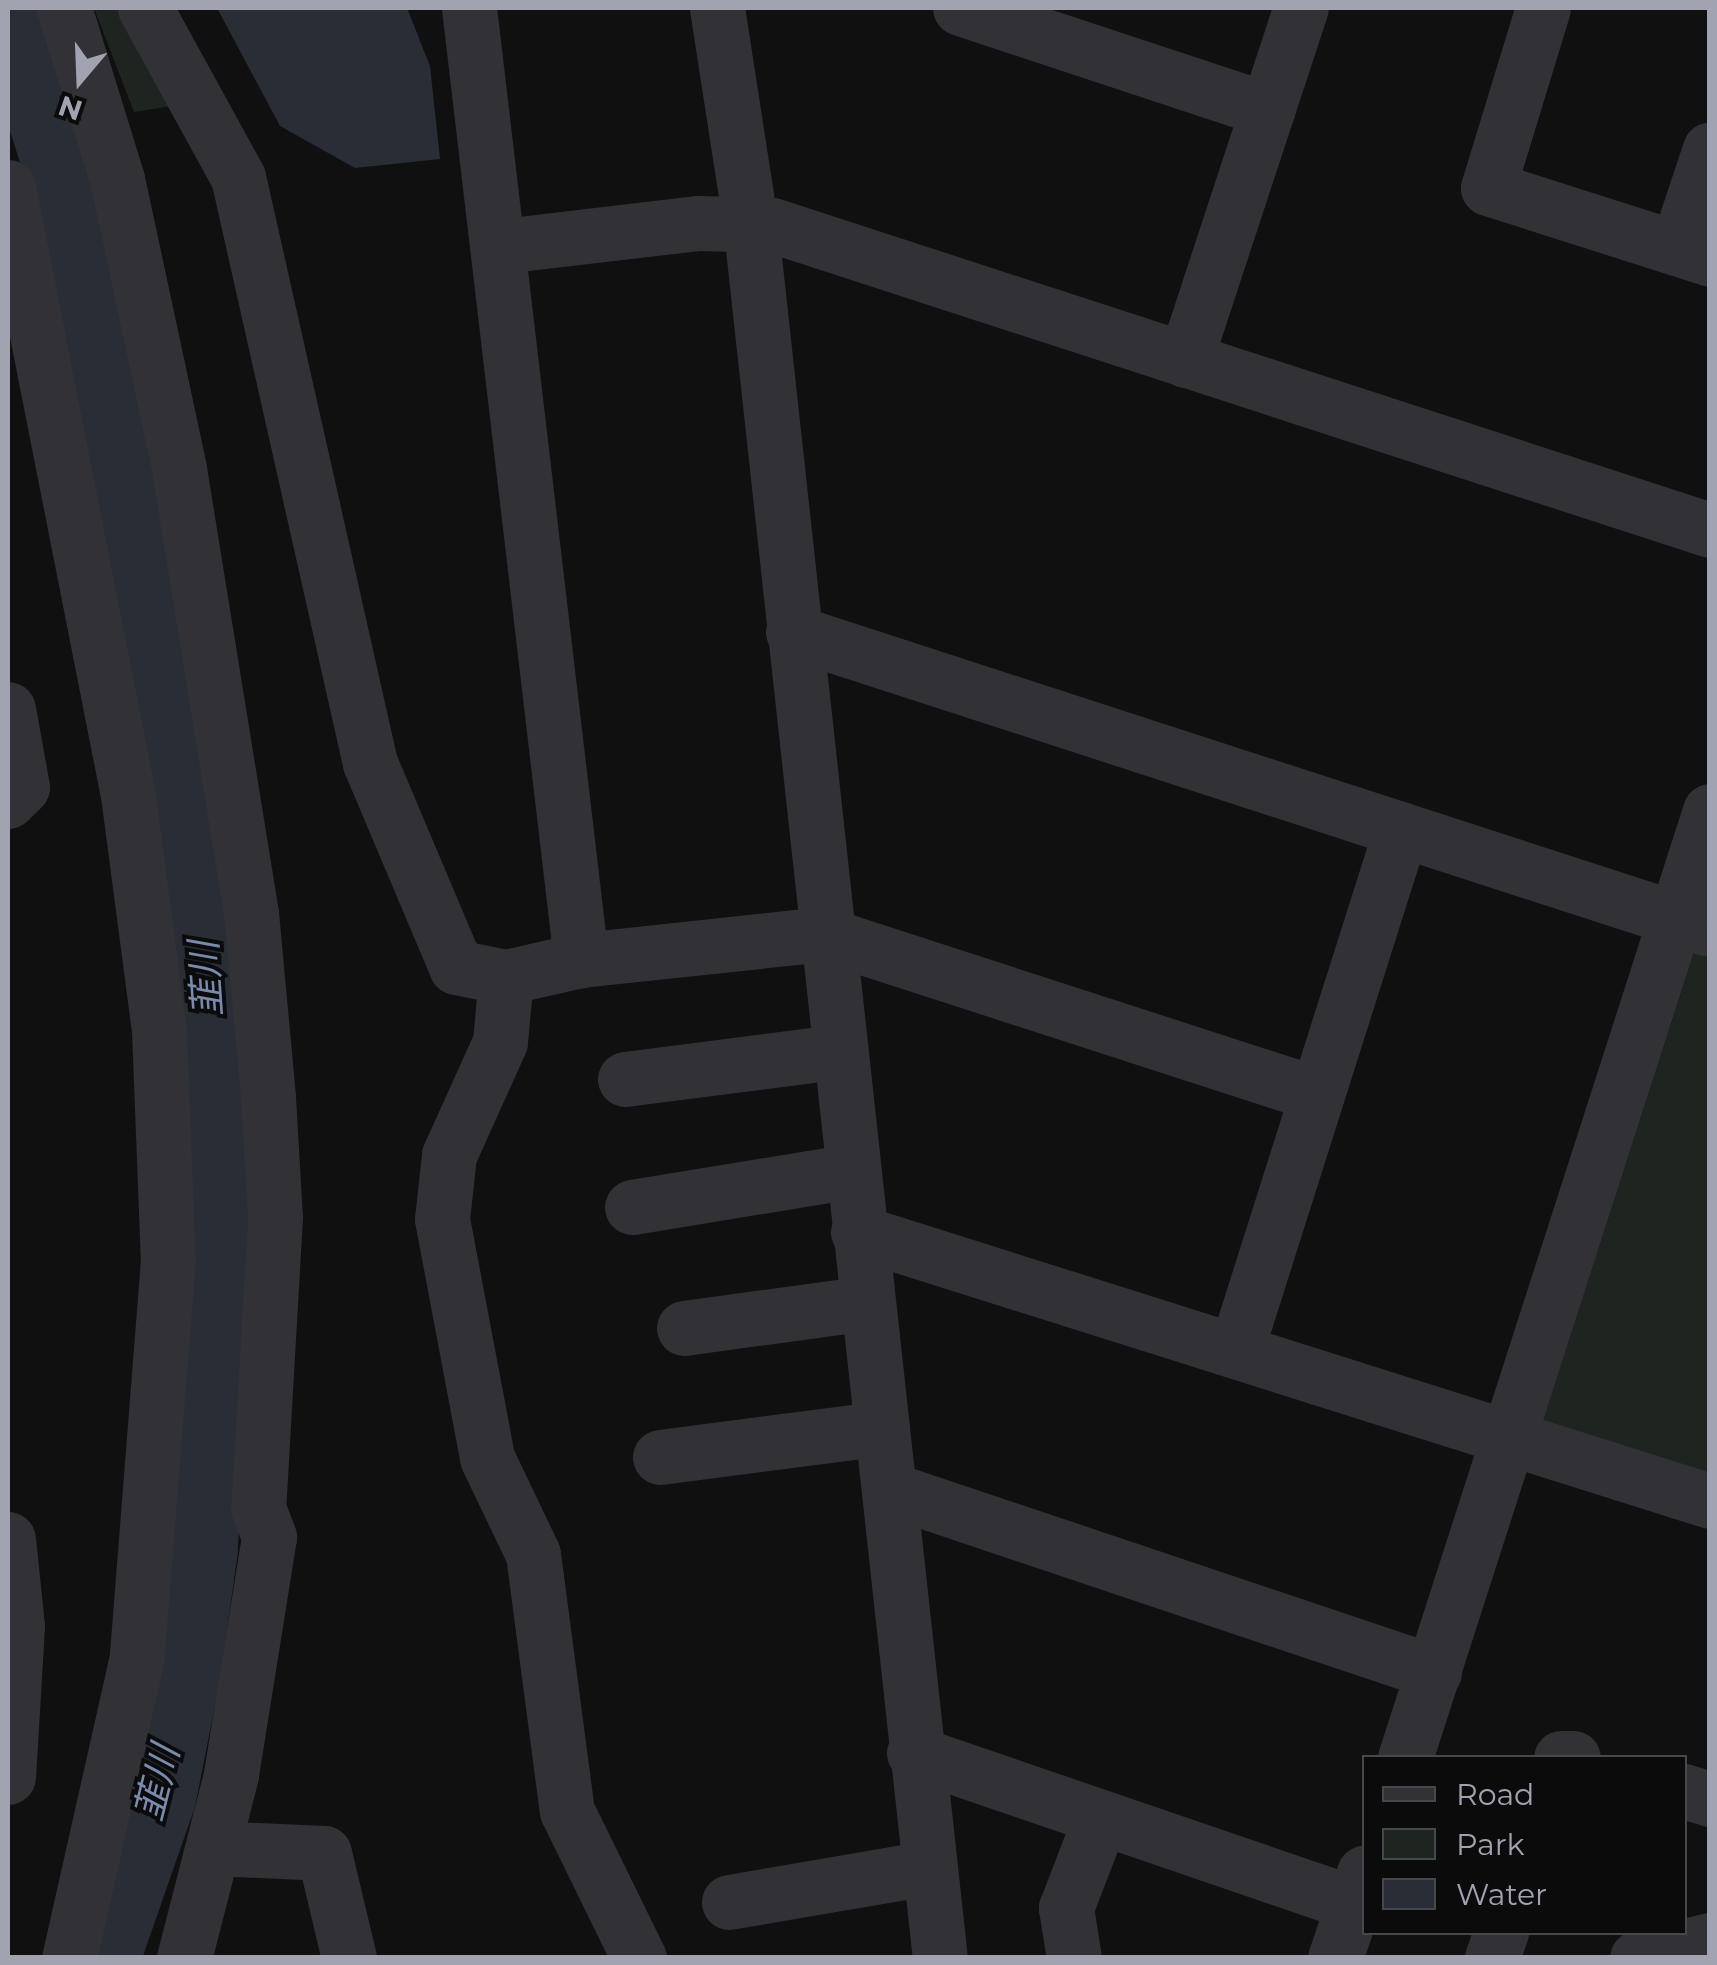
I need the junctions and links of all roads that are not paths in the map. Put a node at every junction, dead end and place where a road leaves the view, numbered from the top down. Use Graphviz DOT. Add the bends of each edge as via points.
graph roads {
  1 [pos="64,8"];
  2 [pos="145,8"];
  3 [pos="469,8"];
  4 [pos="717,8"];
  5 [pos="960,8"];
  6 [pos="1301,8"];
  7 [pos="1543,8"];
  8 [pos="1268,110"];
  9 [pos="1710,149"];
  10 [pos="8,187"];
  11 [pos="750,220"];
  12 [pos="502,246"];
  13 [pos="1693,254"];
  14 [pos="1184,360"];
  15 [pos="1710,530"];
  16 [pos="793,632"];
  17 [pos="8,709"];
  18 [pos="8,801"];
  19 [pos="1710,810"];
  20 [pos="1401,830"];
  21 [pos="1692,924"];
  22 [pos="822,934"];
  23 [pos="581,960"];
  24 [pos="506,977"];
  25 [pos="837,1052"];
  26 [pos="625,1079"];
  27 [pos="1317,1094"];
  28 [pos="851,1171"];
  29 [pos="632,1207"];
  30 [pos="858,1232"];
  31 [pos="867,1302"];
  32 [pos="684,1328"];
  33 [pos="1236,1350"];
  34 [pos="882,1428"];
  35 [pos="1514,1434"];
  36 [pos="660,1457"];
  37 [pos="889,1489"];
  38 [pos="1710,1501"];
  39 [pos="8,1540"];
  40 [pos="12,1627"];
  41 [pos="1434,1672"];
  42 [pos="914,1753"];
  43 [pos="1405,1755"];
  44 [pos="8,1777"];
  45 [pos="1101,1817"];
  46 [pos="214,1848"];
  47 [pos="928,1868"];
  48 [pos="1359,1888"];
  49 [pos="729,1902"];
  50 [pos="1710,1940"];
  51 [pos="70,1958"];
  52 [pos="184,1958"];
  53 [pos="348,1958"];
  54 [pos="639,1958"];
  55 [pos="940,1958"];
  56 [pos="1074,1958"];
  57 [pos="1335,1958"];
  58 [pos="1637,1958"];
  1 -- 46 [label="street" via="117,179 178,469 251,913 274,1217 258,1508 269,1536"];
  2 -- 24 [label="street" via="238,178 370,763 456,968"];
  3 -- 12 [label="street"];
  4 -- 11 [label="street"];
  5 -- 8 [label="street"];
  6 -- 8 [label="street"];
  7 -- 13 [label="street" via="1488,188"];
  8 -- 14 [label="street"];
  9 -- 13 [label="street"];
  10 -- 51 [label="street" via="128,795 159,1030 168,1260 137,1657"];
  11 -- 12 [label="street"];
  11 -- 14 [label="street"];
  11 -- 16 [label="street"];
  12 -- 23 [label="street"];
  14 -- 15 [label="street"];
  16 -- 20 [label="street"];
  16 -- 22 [label="street"];
  17 -- 18 [label="street" via="22,787"];
  19 -- 21 [label="street"];
  20 -- 21 [label="street"];
  20 -- 27 [label="street"];
  21 -- 35 [label="street"];
  22 -- 23 [label="street"];
  22 -- 25 [label="street"];
  22 -- 27 [label="street"];
  23 -- 24 [label="street"];
  24 -- 54 [label="street" via="500,1042 449,1155 442,1220 487,1458 533,1554 567,1811"];
  25 -- 26 [label="street"];
  25 -- 28 [label="street"];
  27 -- 33 [label="street"];
  28 -- 29 [label="street"];
  28 -- 30 [label="street"];
  30 -- 31 [label="street"];
  30 -- 33 [label="street"];
  31 -- 32 [label="street"];
  31 -- 34 [label="street"];
  33 -- 35 [label="street"];
  34 -- 36 [label="street"];
  34 -- 37 [label="street"];
  35 -- 38 [label="street"];
  35 -- 41 [label="street"];
  37 -- 41 [label="street"];
  37 -- 42 [label="street"];
  39 -- 40 [label="street"];
  40 -- 44 [label="street"];
  41 -- 43 [label="street"];
  42 -- 45 [label="street"];
  42 -- 47 [label="street"];
  45 -- 48 [label="street"];
  45 -- 56 [label="street" via="1066,1908"];
  46 -- 52 [label="street"];
  46 -- 53 [label="street" via="324,1853"];
  47 -- 49 [label="street"];
  47 -- 55 [label="street"];
  48 -- 57 [label="street"];
  50 -- 58 [label="street"];
}
